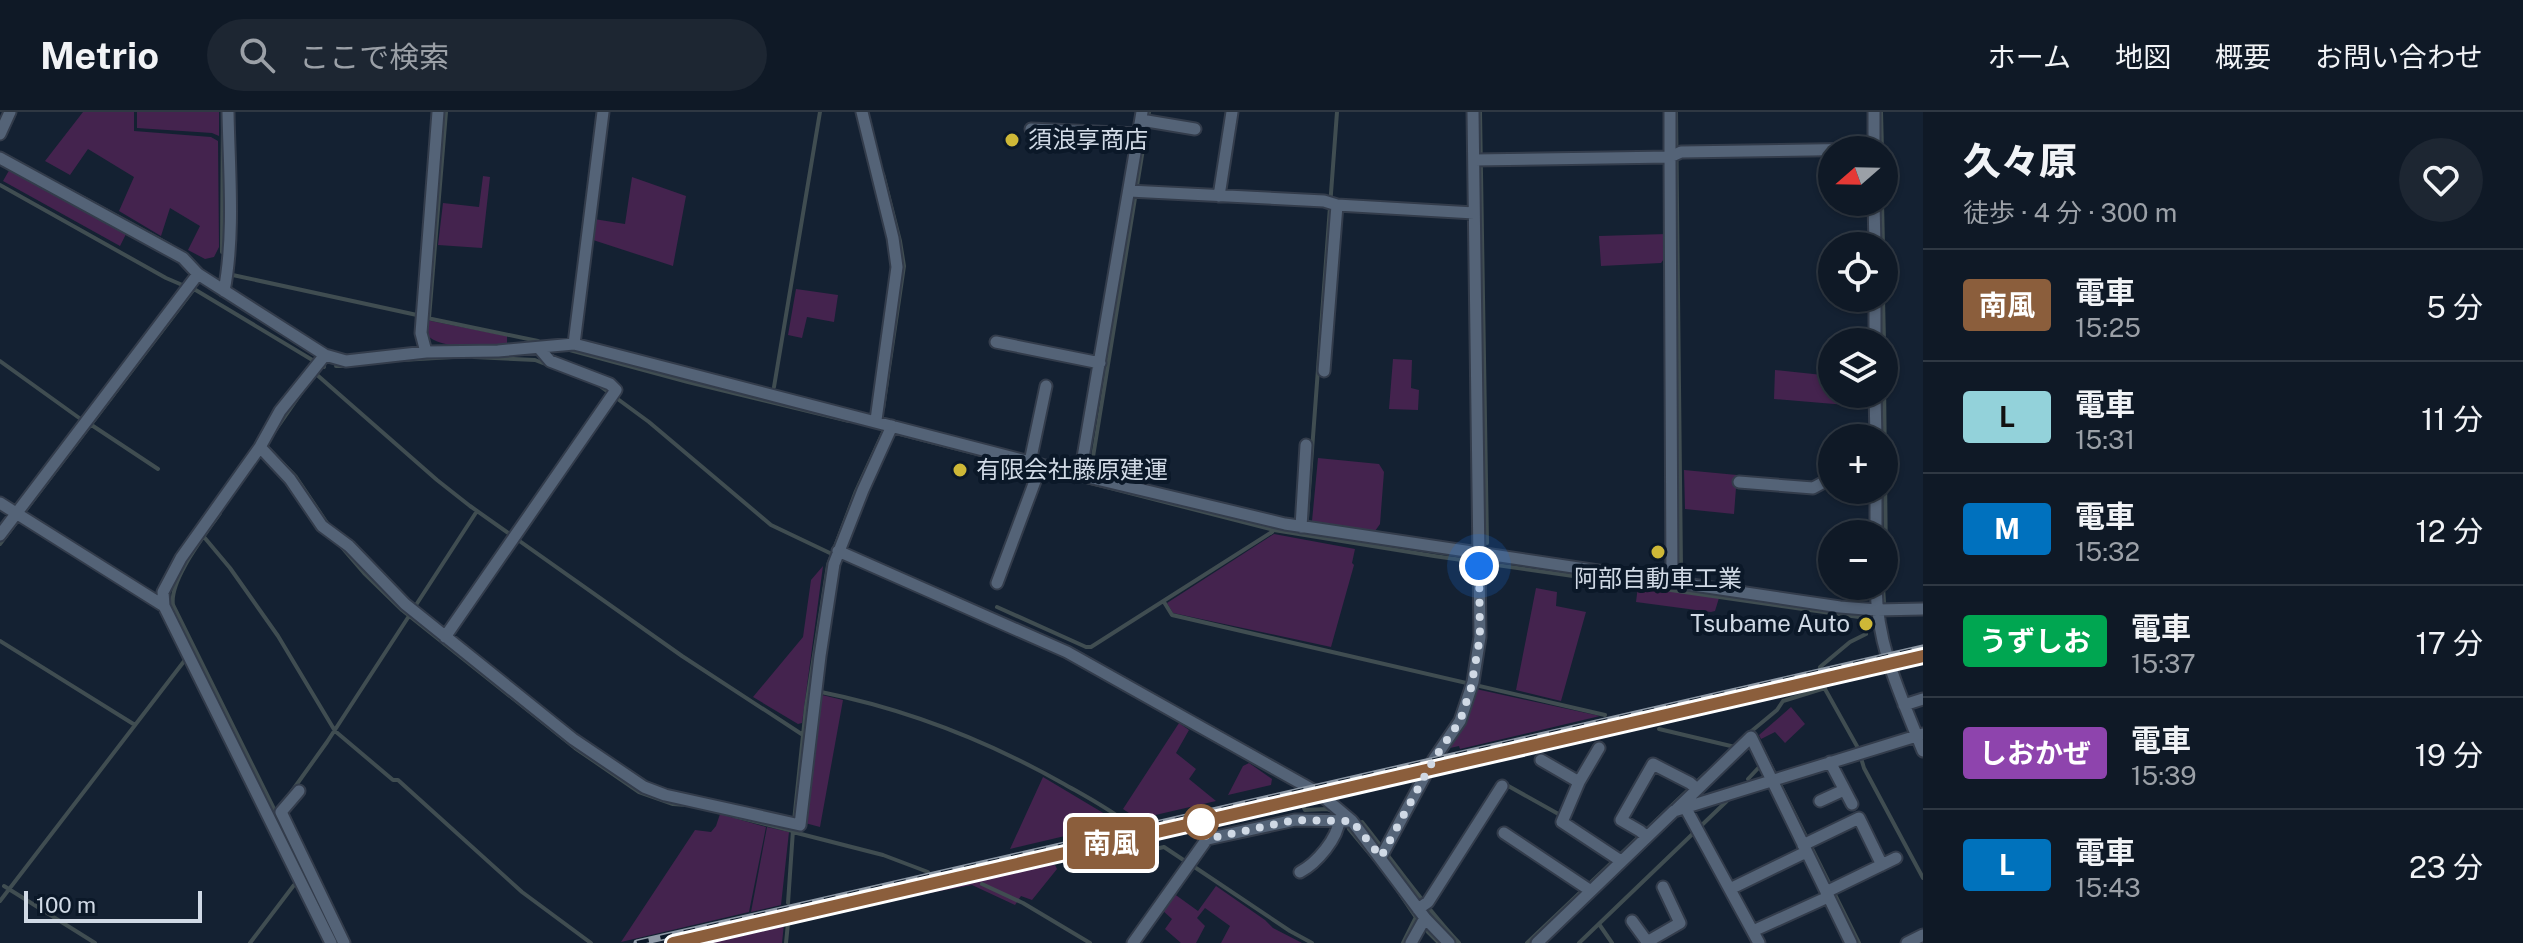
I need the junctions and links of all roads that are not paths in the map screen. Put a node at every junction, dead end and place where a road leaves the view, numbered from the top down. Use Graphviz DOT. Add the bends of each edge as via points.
graph roads {
  1 [pos="10,112"];
  2 [pos="228,112"];
  3 [pos="438,112"];
  4 [pos="603,112"];
  5 [pos="862,112"];
  6 [pos="1232,112"];
  7 [pos="1473,112"];
  8 [pos="1670,112"];
  9 [pos="1874,112"];
  10 [pos="1141,116"];
  11 [pos="1031,129"];
  12 [pos="1195,129"];
  13 [pos="0,134"];
  14 [pos="1138,134"];
  15 [pos="1874,136"];
  16 [pos="1818,151"];
  17 [pos="1675,154"];
  18 [pos="0,158"];
  19 [pos="1479,160"];
  20 [pos="1134,191"];
  21 [pos="1219,196"];
  22 [pos="1331,203"];
  23 [pos="1474,213"];
  24 [pos="191,283"];
  25 [pos="224,291"];
  26 [pos="996,342"];
  27 [pos="574,344"];
  28 [pos="539,348"];
  29 [pos="426,352"];
  30 [pos="320,361"];
  31 [pos="1100,363"];
  32 [pos="1324,371"];
  33 [pos="1046,386"];
  34 [pos="885,426"];
  35 [pos="1306,445"];
  36 [pos="260,447"];
  37 [pos="1036,463"];
  38 [pos="1080,475"];
  39 [pos="1739,482"];
  40 [pos="1818,485"];
  41 [pos="0,503"];
  42 [pos="19,516"];
  43 [pos="1301,527"];
  44 [pos="0,535"];
  45 [pos="838,551"];
  46 [pos="1479,559"];
  47 [pos="1672,582"];
  48 [pos="997,583"];
  49 [pos="1877,600"];
  50 [pos="164,606"];
  51 [pos="1923,609"];
  52 [pos="1877,610"];
  53 [pos="445,637"];
  54 [pos="1923,699"];
  55 [pos="1904,705"];
  56 [pos="1920,735"];
  57 [pos="1599,748"];
  58 [pos="1923,751"];
  59 [pos="1541,760"];
  60 [pos="1830,762"];
  61 [pos="1775,778"];
  62 [pos="1579,782"];
  63 [pos="1502,786"];
  64 [pos="1694,786"];
  65 [pos="1844,790"];
  66 [pos="299,791"];
  67 [pos="1820,801"];
  68 [pos="1852,804"];
  69 [pos="1680,809"];
  70 [pos="277,819"];
  71 [pos="1346,821"];
  72 [pos="1504,833"];
  73 [pos="1644,834"];
  74 [pos="1807,845"];
  75 [pos="1384,853"];
  76 [pos="1896,858"];
  77 [pos="1618,859"];
  78 [pos="1882,865"];
  79 [pos="1300,872"];
  80 [pos="1663,887"];
  81 [pos="1587,888"];
  82 [pos="1730,889"];
  83 [pos="1830,891"];
  84 [pos="1423,909"];
  85 [pos="326,919"];
  86 [pos="1632,921"];
  87 [pos="1753,931"];
  88 [pos="1923,935"];
  89 [pos="1648,942"];
  90 [pos="331,943"];
  91 [pos="344,943"];
  92 [pos="1133,943"];
  93 [pos="1411,943"];
  94 [pos="1449,943"];
  95 [pos="1537,943"];
  96 [pos="1759,943"];
  97 [pos="1851,943"];
  98 [pos="1907,943"];
  1 -- 13 [label="street"];
  2 -- 25 [label="street"];
  3 -- 29 [label="street" via="421,333"];
  4 -- 27 [label="street"];
  5 -- 34 [label="street" via="897,267"];
  6 -- 21 [label="street"];
  7 -- 19 [label="street"];
  8 -- 17 [label="street"];
  9 -- 15 [label="street"];
  10 -- 12 [label="street"];
  10 -- 14 [label="street"];
  11 -- 14 [label="street"];
  14 -- 20 [label="street"];
  16 -- 17 [label="street"];
  17 -- 19 [label="street"];
  17 -- 47 [label="street"];
  18 -- 24 [label="street" via="183,258"];
  19 -- 23 [label="street"];
  20 -- 21 [label="street"];
  20 -- 31 [label="street"];
  21 -- 22 [label="street"];
  22 -- 23 [label="street"];
  22 -- 32 [label="street"];
  23 -- 46 [label="street"];
  24 -- 25 [label="street"];
  24 -- 42 [label="street"];
  25 -- 30 [label="street"];
  26 -- 31 [label="street"];
  27 -- 28 [label="street"];
  27 -- 34 [label="street"];
  28 -- 29 [label="street"];
  28 -- 53 [label="street" via="550,361 616,390"];
  29 -- 30 [label="street"];
  30 -- 36 [label="street" via="280,411"];
  31 -- 38 [label="street"];
  33 -- 37 [label="street"];
  34 -- 37 [label="street"];
  34 -- 45 [label="street"];
  35 -- 43 [label="street"];
  36 -- 50 [label="street" via="181,558 163,592"];
  36 -- 53 [label="street" via="322,526"];
  37 -- 38 [label="street"];
  37 -- 48 [label="street"];
  38 -- 43 [label="street"];
  39 -- 40 [label="street"];
  41 -- 42 [label="street"];
  42 -- 44 [label="street"];
  42 -- 50 [label="street"];
  43 -- 46 [label="street"];
  45 -- 53 [label="street" via="800,825 644,787 573,739"];
  45 -- 71 [label="street" via="1067,652 1320,794"];
  46 -- 47 [label="street"];
  46 -- 75 [label="street" via="1480,637 1472,685 1460,721"];
  47 -- 52 [label="street"];
  49 -- 52 [label="street"];
  50 -- 70 [label="street"];
  51 -- 52 [label="street"];
  52 -- 55 [label="street" via="1887,663"];
  54 -- 55 [label="street"];
  55 -- 56 [label="street"];
  56 -- 58 [label="street"];
  56 -- 60 [label="street"];
  57 -- 62 [label="street"];
  59 -- 62 [label="street"];
  60 -- 61 [label="street"];
  60 -- 65 [label="street"];
  61 -- 64 [label="street" via="1751,737"];
  61 -- 69 [label="street"];
  61 -- 74 [label="street"];
  62 -- 77 [label="street" via="1562,822"];
  63 -- 84 [label="street"];
  64 -- 69 [label="street"];
  64 -- 73 [label="street" via="1653,764 1621,820"];
  65 -- 67 [label="street"];
  65 -- 68 [label="street"];
  66 -- 70 [label="street"];
  69 -- 73 [label="street"];
  69 -- 82 [label="street" via="1698,830"];
  70 -- 85 [label="street"];
  71 -- 75 [label="street"];
  71 -- 79 [label="street" via="1309,868"];
  71 -- 92 [label="street" via="1295,820 1207,839"];
  72 -- 81 [label="street"];
  73 -- 77 [label="street"];
  74 -- 78 [label="street" via="1859,818"];
  74 -- 82 [label="street"];
  74 -- 83 [label="street"];
  75 -- 84 [label="street"];
  76 -- 78 [label="street"];
  77 -- 81 [label="street"];
  78 -- 83 [label="street"];
  80 -- 89 [label="street" via="1680,923"];
  81 -- 95 [label="street"];
  82 -- 87 [label="street"];
  83 -- 87 [label="street"];
  83 -- 97 [label="street"];
  84 -- 93 [label="street"];
  84 -- 94 [label="street"];
  85 -- 90 [label="street"];
  85 -- 91 [label="street"];
  86 -- 89 [label="street"];
  87 -- 96 [label="street"];
  88 -- 98 [label="street"];
}
